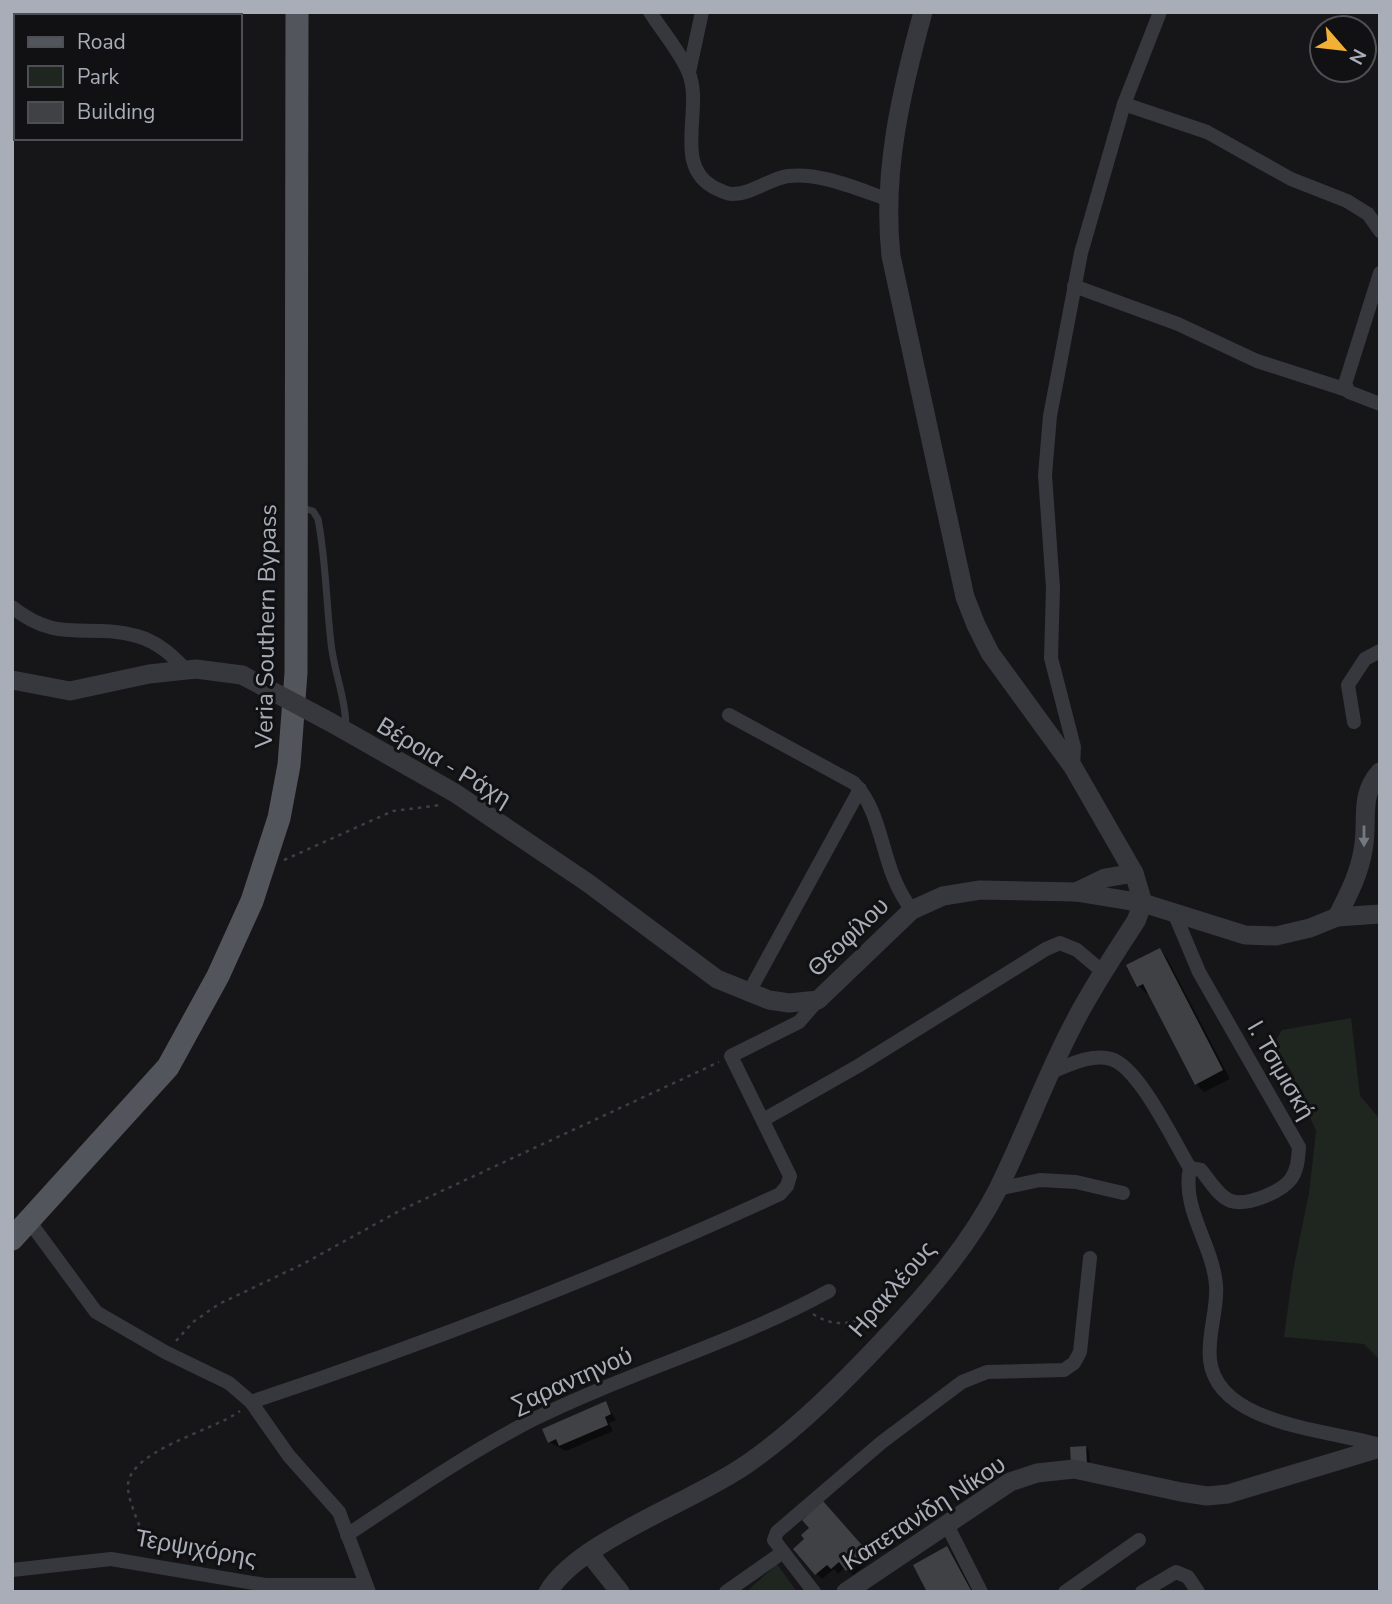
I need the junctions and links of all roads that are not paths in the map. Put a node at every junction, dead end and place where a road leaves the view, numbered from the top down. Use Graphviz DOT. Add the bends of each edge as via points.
graph roads {
  1 [pos="297,12"];
  2 [pos="650,12"];
  3 [pos="702,12"];
  4 [pos="923,12"];
  5 [pos="1160,12"];
  6 [pos="689,72"];
  7 [pos="1124,104"];
  8 [pos="887,199"];
  9 [pos="1380,231"];
  10 [pos="1380,273"];
  11 [pos="1074,286"];
  12 [pos="1347,390"];
  13 [pos="1380,404"];
  14 [pos="295,508"];
  15 [pos="12,607"];
  16 [pos="1380,651"];
  17 [pos="186,670"];
  18 [pos="12,680"];
  19 [pos="729,715"];
  20 [pos="1354,722"];
  21 [pos="338,727"];
  22 [pos="1073,767"];
  23 [pos="1380,772"];
  24 [pos="860,789"];
  25 [pos="1134,873"];
  26 [pos="1076,892"];
  27 [pos="1143,903"];
  28 [pos="912,910"];
  29 [pos="1380,914"];
  30 [pos="1175,915"];
  31 [pos="1337,917"];
  32 [pos="1104,972"];
  33 [pos="748,993"];
  34 [pos="818,1000"];
  35 [pos="1049,1073"];
  36 [pos="763,1120"];
  37 [pos="1190,1168"];
  38 [pos="998,1189"];
  39 [pos="1124,1193"];
  40 [pos="29,1221"];
  41 [pos="12,1239"];
  42 [pos="1090,1258"];
  43 [pos="829,1291"];
  44 [pos="251,1402"];
  45 [pos="1380,1446"];
  46 [pos="946,1522"];
  47 [pos="347,1535"];
  48 [pos="1139,1540"];
  49 [pos="783,1552"];
  50 [pos="589,1553"];
  51 [pos="12,1570"];
  52 [pos="275,1588"];
  53 [pos="367,1589"];
  54 [pos="548,1592"];
  55 [pos="620,1592"];
  56 [pos="726,1592"];
  57 [pos="814,1592"];
  58 [pos="846,1592"];
  59 [pos="981,1592"];
  60 [pos="1065,1592"];
  61 [pos="1142,1592"];
  62 [pos="1198,1592"];
  1 -- 14 [label="main road, Veria Southern Bypass"];
  2 -- 6 [label="street"];
  3 -- 6 [label="street"];
  4 -- 8 [label="street" via="903,86"];
  5 -- 7 [label="street"];
  6 -- 8 [label="street" via="692,159 711,186 729,194 744,193 788,176 842,183"];
  7 -- 9 [label="street" via="1208,132 1291,179 1348,201 1368,214"];
  7 -- 11 [label="street"];
  8 -- 22 [label="street" via="891,256 965,597 990,653"];
  10 -- 12 [label="street" via="1346,380"];
  11 -- 12 [label="street" via="1178,324 1257,361"];
  11 -- 22 [label="street" via="1050,416 1045,475 1053,588 1051,658 1074,747"];
  12 -- 13 [label="street"];
  14 -- 21 [label="lane" via="306,507 318,519 328,584 330,641 346,706"];
  14 -- 40 [label="main road, Veria Southern Bypass" via="296,673 289,765 264,867 223,966 168,1067"];
  15 -- 17 [label="street" via="46,628 137,636 166,649"];
  16 -- 20 [label="street" via="1365,659 1348,685"];
  17 -- 18 [label="street, Βέροια - Ράχη" via="70,691"];
  17 -- 21 [label="street, Βέροια - Ράχη, bridge" via="242,675"];
  19 -- 24 [label="street"];
  21 -- 33 [label="street, Βέροια - Ράχη" via="455,793 718,979"];
  22 -- 25 [label="street"];
  23 -- 31 [label="street, one-way" via="1370,783 1364,802 1364,848 1356,879"];
  24 -- 28 [label="street" via="868,797 897,890"];
  24 -- 33 [label="street"];
  25 -- 26 [label="street, Θεοφίλου" via="1105,878"];
  25 -- 27 [label="street"];
  26 -- 27 [label="street, Θεοφίλου"];
  26 -- 28 [label="street, Θεοφίλου" via="980,890 943,896"];
  27 -- 30 [label="street, Θεοφίλου"];
  27 -- 32 [label="street, Ηρακλέους"];
  28 -- 34 [label="street, Θεοφίλου"];
  29 -- 31 [label="street, Θεοφίλου"];
  30 -- 31 [label="street, Θεοφίλου" via="1245,935 1276,936"];
  30 -- 37 [label="street, Ι. Τσιμισκή" via="1199,972 1298,1147 1297,1166 1290,1179 1276,1191 1244,1202 1222,1195 1201,1170"];
  32 -- 35 [label="street, Ηρακλέους"];
  32 -- 36 [label="street" via="1077,950 1060,943 1045,949 881,1053"];
  33 -- 34 [label="street, Βέροια - Ράχη" via="789,1003"];
  34 -- 36 [label="street" via="799,1023 732,1056"];
  35 -- 37 [label="street" via="1084,1060 1112,1059 1133,1075"];
  35 -- 38 [label="street, Ηρακλέους"];
  36 -- 44 [label="street" via="790,1176 780,1195 554,1293 406,1350"];
  37 -- 45 [label="street" via="1186,1186 1216,1286 1210,1362 1226,1394 1250,1412"];
  38 -- 39 [label="street" via="1040,1181 1076,1182"];
  38 -- 50 [label="street, Ηρακλέους" via="926,1292 783,1437 688,1500"];
  40 -- 41 [label="main road, Veria Southern Bypass"];
  40 -- 44 [label="street" via="96,1312 229,1382"];
  42 -- 49 [label="street" via="1080,1352 1074,1363 1065,1370 987,1372 961,1382 784,1524 774,1540"];
  43 -- 47 [label="street, Σαραντηνού" via="533,1420"];
  44 -- 47 [label="street" via="289,1456 339,1512"];
  45 -- 46 [label="street, Καπετανίδη Νίκου" via="1249,1490 1207,1496 1074,1469 1037,1473 1010,1482"];
  46 -- 58 [label="street, Καπετανίδη Νίκου"];
  46 -- 59 [label="street"];
  47 -- 53 [label="street"];
  48 -- 60 [label="street"];
  49 -- 56 [label="street"];
  49 -- 57 [label="street"];
  50 -- 54 [label="street, Ηρακλέους"];
  50 -- 55 [label="street"];
  51 -- 52 [label="street, Τερψιχόρης" via="111,1559"];
  52 -- 53 [label="street, Τερψιχόρης"];
  61 -- 62 [label="street" via="1176,1572 1188,1577"];
}
